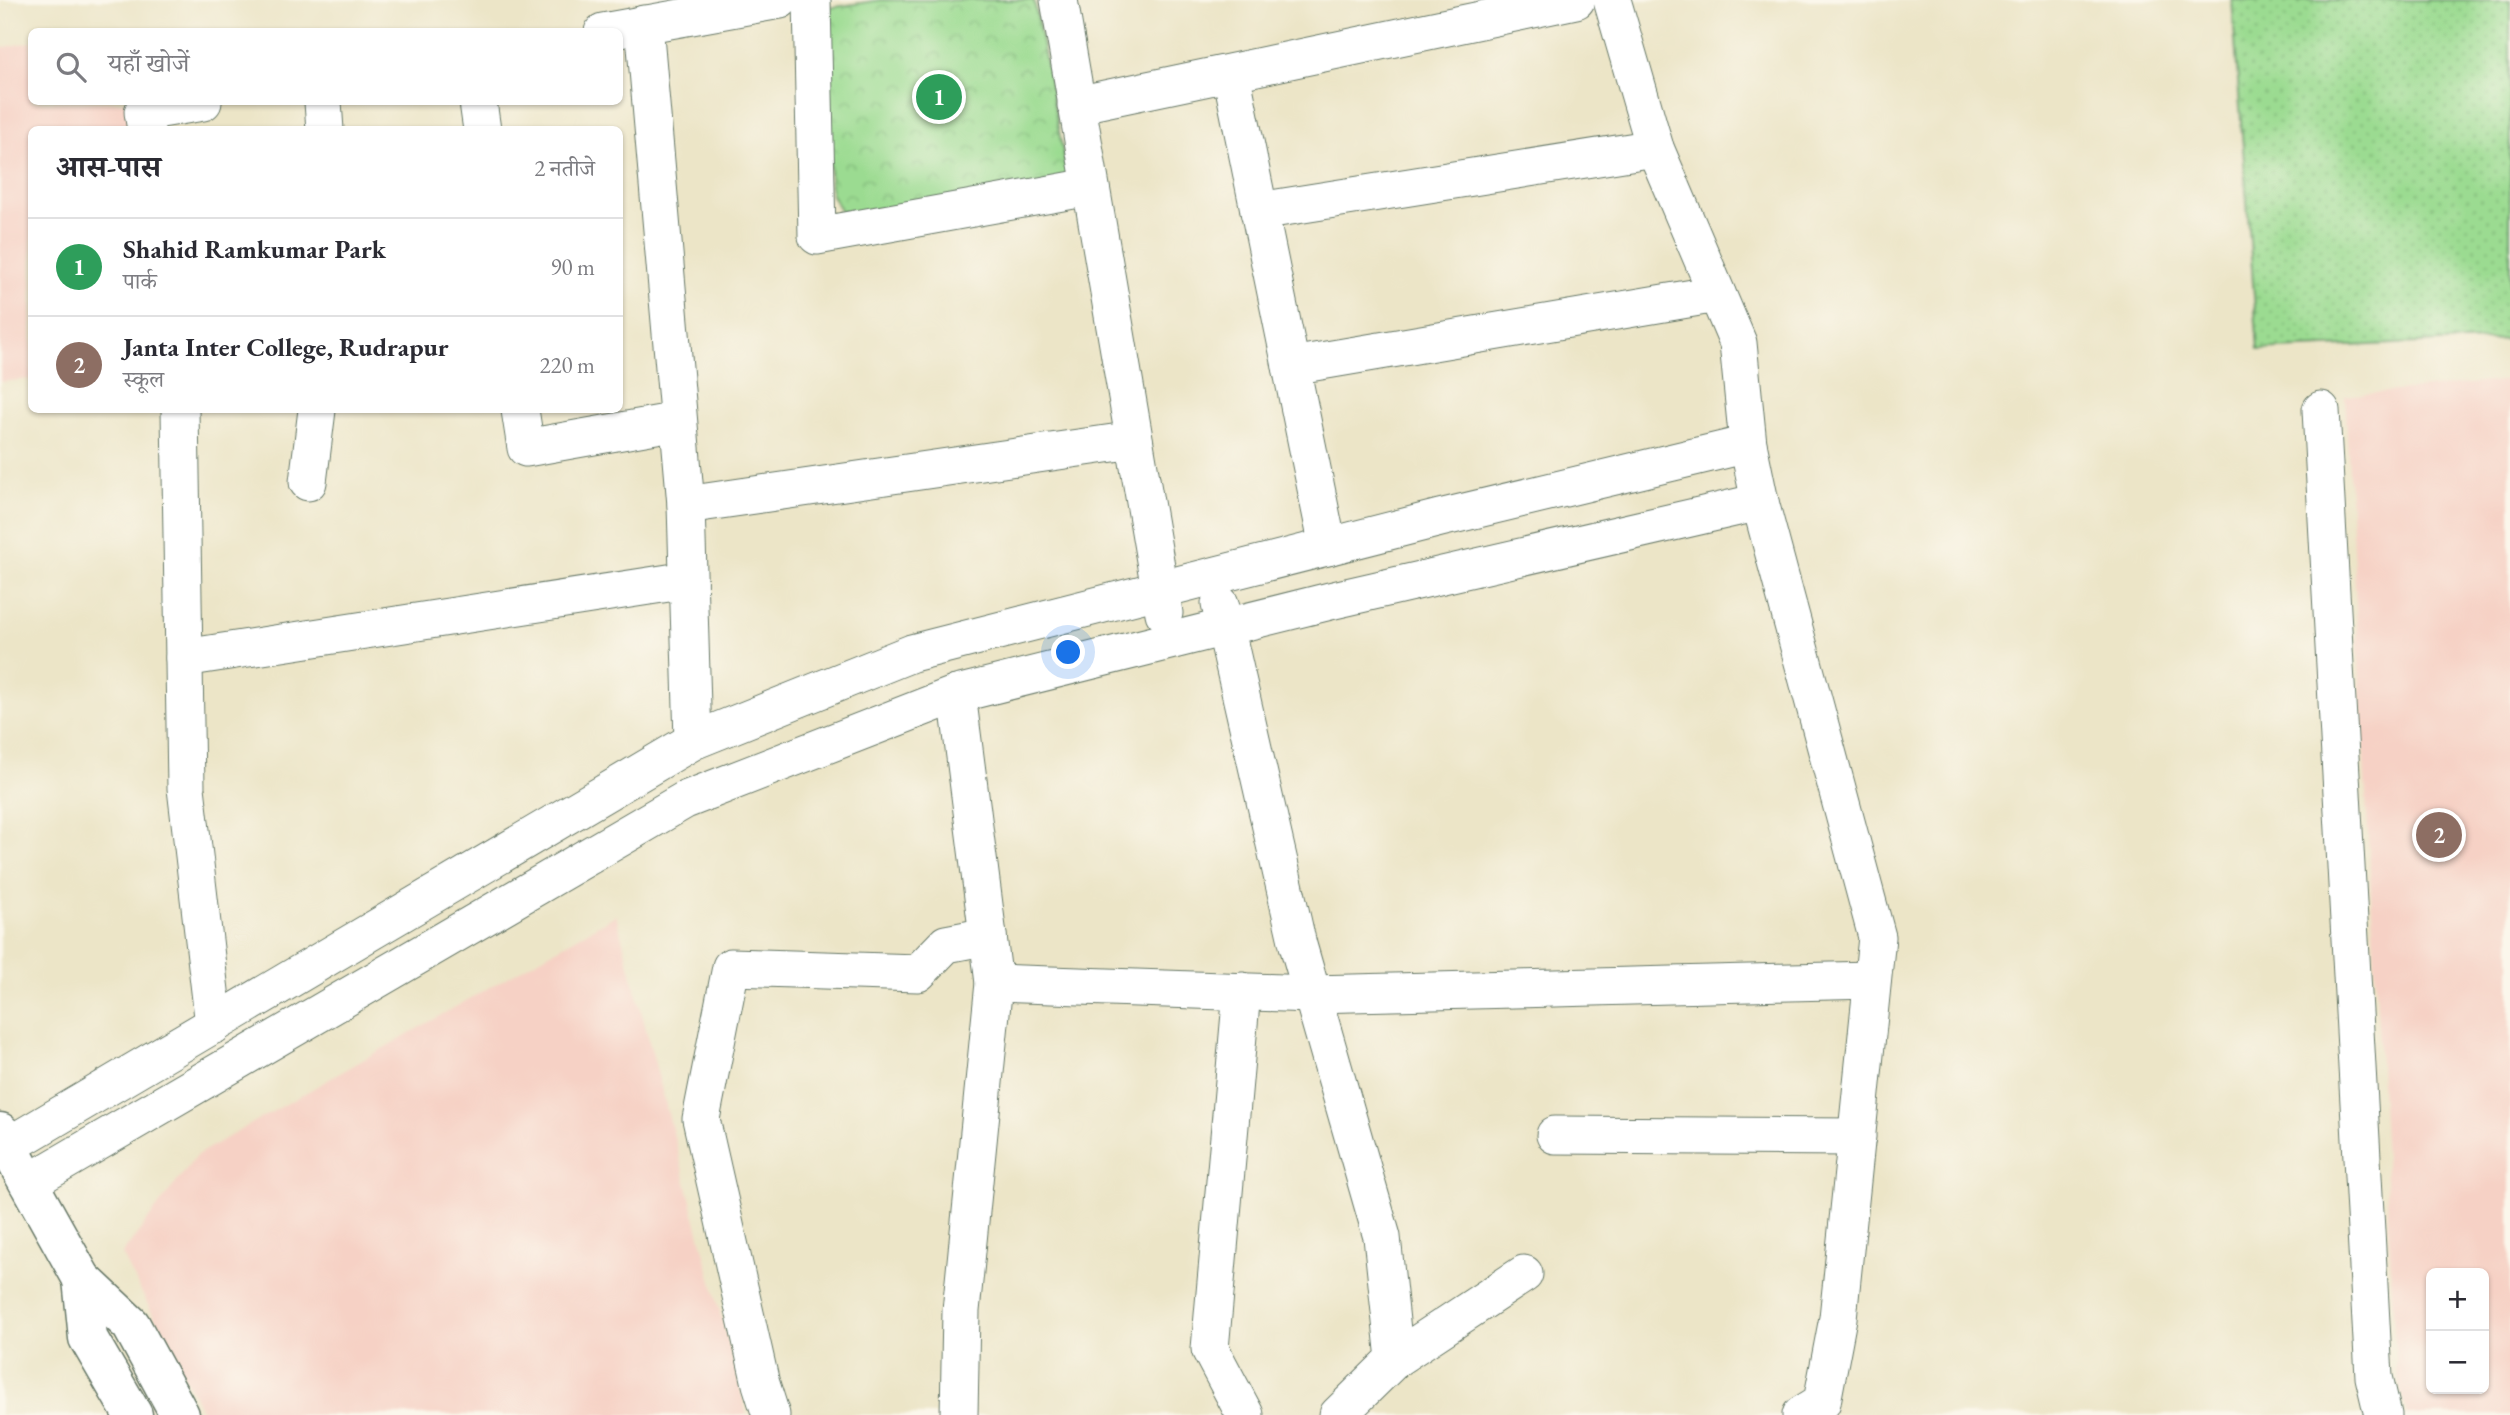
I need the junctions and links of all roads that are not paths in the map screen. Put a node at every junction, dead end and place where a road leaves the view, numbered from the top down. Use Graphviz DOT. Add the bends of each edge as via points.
graph roads {
  1 [pos="780,0"];
  2 [pos="812,0"];
  3 [pos="1059,0"];
  4 [pos="1576,0"];
  5 [pos="1612,0"];
  6 [pos="644,24"];
  7 [pos="623,28"];
  8 [pos="1231,73"];
  9 [pos="185,105"];
  10 [pos="323,105"];
  11 [pos="478,105"];
  12 [pos="1076,105"];
  13 [pos="145,126"];
  14 [pos="325,126"];
  15 [pos="481,126"];
  16 [pos="1655,148"];
  17 [pos="1090,187"];
  18 [pos="1259,211"];
  19 [pos="1717,294"];
  20 [pos="1291,366"];
  21 [pos="2321,410"];
  22 [pos="180,413"];
  23 [pos="317,413"];
  24 [pos="520,413"];
  25 [pos="678,421"];
  26 [pos="1134,440"];
  27 [pos="1748,444"];
  28 [pos="308,482"];
  29 [pos="1760,502"];
  30 [pos="686,505"];
  31 [pos="1328,547"];
  32 [pos="1212,576"];
  33 [pos="688,580"];
  34 [pos="1160,590"];
  35 [pos="1226,627"];
  36 [pos="1170,641"];
  37 [pos="184,658"];
  38 [pos="957,694"];
  39 [pos="693,741"];
  40 [pos="988,936"];
  41 [pos="1872,980"];
  42 [pos="994,983"];
  43 [pos="1242,991"];
  44 [pos="1312,995"];
  45 [pos="214,1025"];
  46 [pos="1555,1135"];
  47 [pos="1857,1136"];
  48 [pos="4,1139"];
  49 [pos="28,1183"];
  50 [pos="1524,1274"];
  51 [pos="82,1279"];
  52 [pos="1395,1359"];
  53 [pos="132,1415"];
  54 [pos="180,1415"];
  55 [pos="771,1415"];
  56 [pos="959,1415"];
  57 [pos="1245,1415"];
  58 [pos="1338,1415"];
  59 [pos="1801,1415"];
  60 [pos="2383,1415"];
  1 -- 6 [label="street"];
  2 -- 17 [label="street" via="817,236"];
  3 -- 12 [label="street"];
  4 -- 8 [label="street"];
  5 -- 16 [label="street"];
  6 -- 7 [label="street"];
  6 -- 25 [label="street"];
  8 -- 12 [label="street"];
  8 -- 18 [label="street"];
  9 -- 13 [label="street" via="143,112"];
  10 -- 14 [label="street"];
  11 -- 15 [label="street"];
  12 -- 17 [label="street"];
  16 -- 18 [label="street"];
  16 -- 19 [label="street"];
  17 -- 26 [label="street"];
  18 -- 20 [label="street"];
  19 -- 20 [label="street"];
  19 -- 27 [label="street" via="1738,343"];
  20 -- 31 [label="street"];
  21 -- 60 [label="street" via="2373,1363"];
  22 -- 37 [label="street"];
  23 -- 28 [label="street"];
  24 -- 25 [label="street" via="526,448"];
  25 -- 30 [label="street"];
  26 -- 30 [label="street"];
  26 -- 34 [label="street"];
  27 -- 29 [label="street"];
  27 -- 31 [label="street"];
  29 -- 35 [label="street"];
  29 -- 41 [label="street" via="1877,937"];
  30 -- 33 [label="street"];
  31 -- 32 [label="street"];
  32 -- 34 [label="street"];
  32 -- 35 [label="street"];
  33 -- 37 [label="street"];
  33 -- 39 [label="street"];
  34 -- 36 [label="street"];
  34 -- 39 [label="street" via="912,653"];
  35 -- 36 [label="street"];
  35 -- 44 [label="street"];
  36 -- 38 [label="street"];
  37 -- 45 [label="street" via="186,788"];
  38 -- 40 [label="street"];
  38 -- 49 [label="street" via="685,800"];
  39 -- 45 [label="street"];
  40 -- 42 [label="street"];
  40 -- 55 [label="street" via="946,944 918,973 731,967 701,1119"];
  41 -- 44 [label="street"];
  41 -- 47 [label="street"];
  42 -- 43 [label="street"];
  42 -- 56 [label="street" via="961,1311"];
  43 -- 44 [label="street"];
  43 -- 57 [label="street" via="1210,1349"];
  44 -- 52 [label="street" via="1382,1237"];
  45 -- 48 [label="street"];
  46 -- 47 [label="street"];
  47 -- 59 [label="street" via="1838,1318 1822,1402"];
  48 -- 49 [label="street"];
  49 -- 51 [label="street"];
  50 -- 52 [label="street"];
  51 -- 53 [label="street" via="88,1338"];
  51 -- 54 [label="street" via="131,1325"];
  52 -- 58 [label="street"];
}
